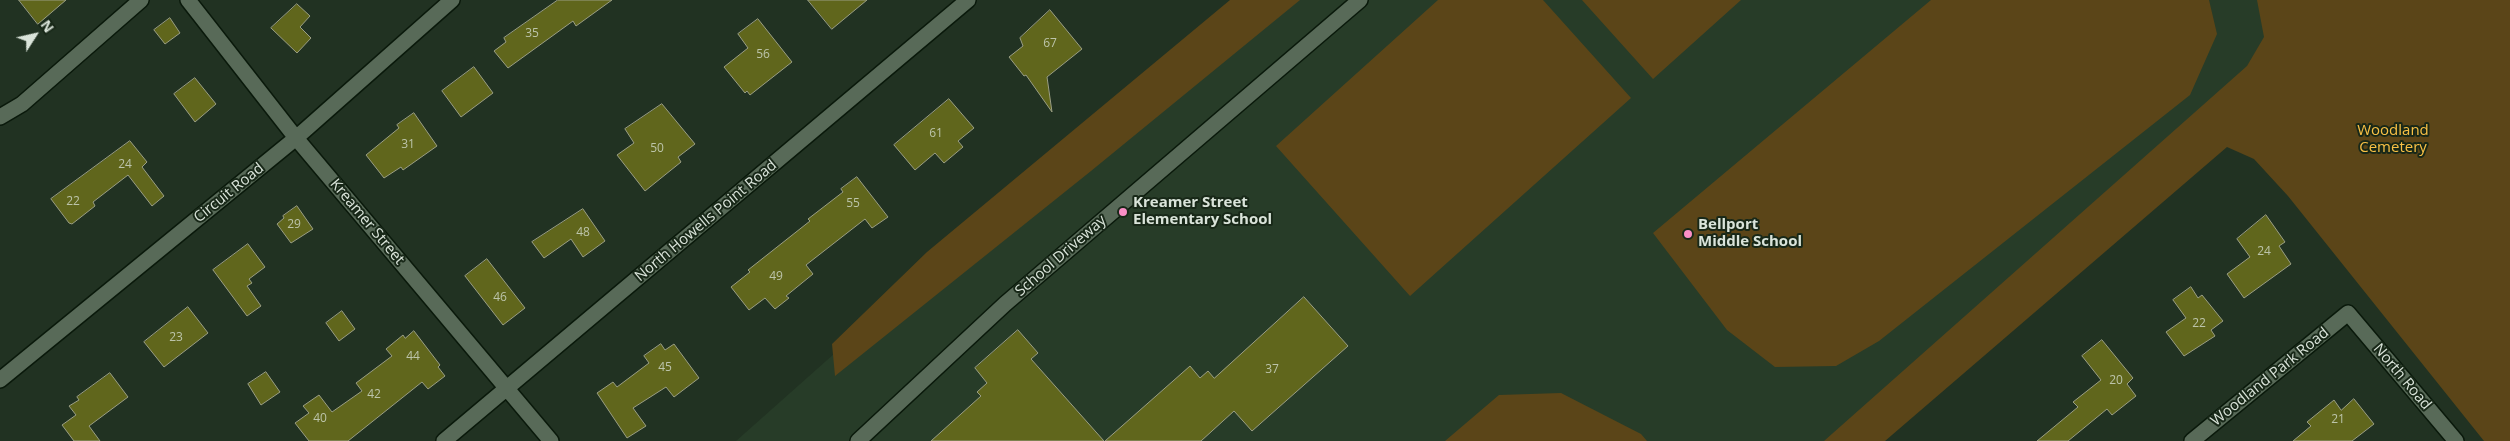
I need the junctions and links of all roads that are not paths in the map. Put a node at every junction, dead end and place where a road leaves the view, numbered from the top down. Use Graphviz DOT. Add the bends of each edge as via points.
graph roads {
  1 [pos="141,0"];
  2 [pos="188,0"];
  3 [pos="452,0"];
  4 [pos="968,0"];
  5 [pos="1360,0"];
  6 [pos="0,117"];
  7 [pos="296,138"];
  8 [pos="2348,313"];
  9 [pos="0,380"];
  10 [pos="508,389"];
  11 [pos="444,441"];
  12 [pos="551,441"];
  13 [pos="858,441"];
  14 [pos="2192,441"];
  15 [pos="2456,441"];
  1 -- 6 [label="street" via="22,104"];
  2 -- 7 [label="street, Kreamer Street"];
  3 -- 7 [label="street, Circuit Road"];
  4 -- 10 [label="street, North Howells Point Road"];
  5 -- 13 [label="street, School Driveway" via="1005,304"];
  7 -- 9 [label="street, Circuit Road"];
  7 -- 10 [label="street, Kreamer Street"];
  8 -- 14 [label="street, Woodland Park Road"];
  8 -- 15 [label="street, North Road"];
  10 -- 11 [label="street, North Howells Point Road"];
  10 -- 12 [label="street, Kreamer Street"];
}
